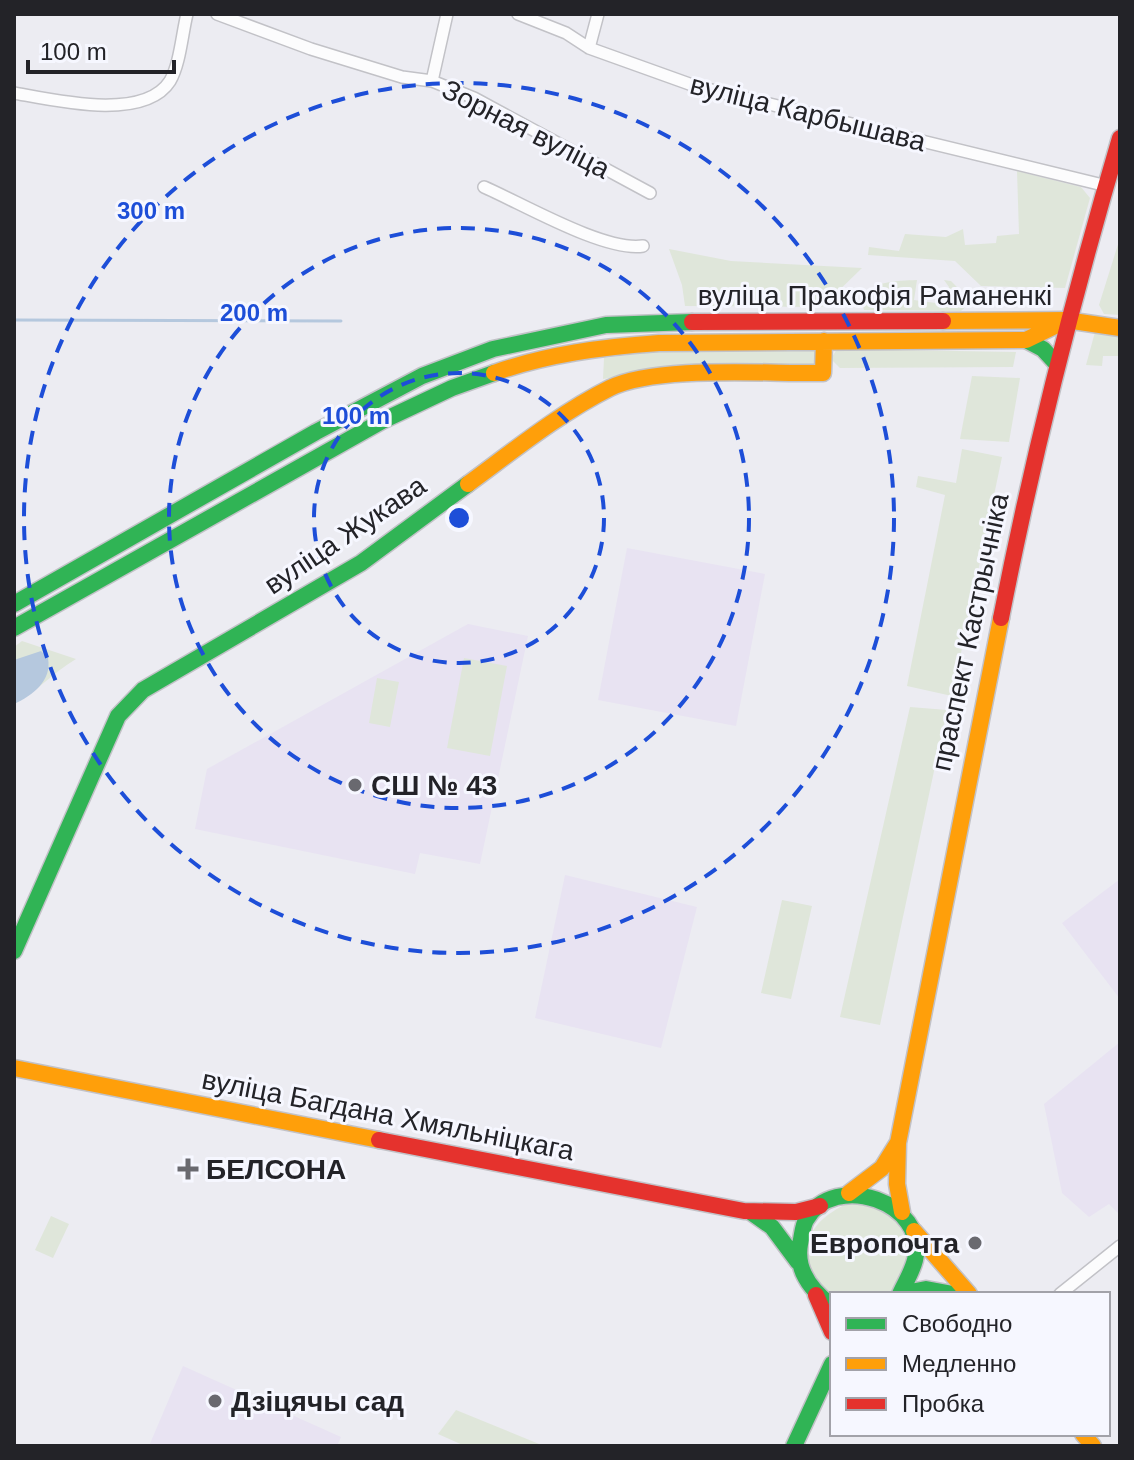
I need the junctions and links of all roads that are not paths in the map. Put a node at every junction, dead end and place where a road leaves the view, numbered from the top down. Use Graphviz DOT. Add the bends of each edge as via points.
graph roads {
  1 [pos="187,14"];
  2 [pos="217,14"];
  3 [pos="447,14"];
  4 [pos="518,14"];
  5 [pos="598,14"];
  6 [pos="589,48"];
  7 [pos="432,81"];
  8 [pos="14,93"];
  9 [pos="1120,138"];
  10 [pos="1107,186"];
  11 [pos="484,187"];
  12 [pos="650,193"];
  13 [pos="643,246"];
  14 [pos="1066,320"];
  15 [pos="772,321"];
  16 [pos="606,325"];
  17 [pos="1120,328"];
  18 [pos="1026,340"];
  19 [pos="770,341"];
  20 [pos="824,341"];
  21 [pos="607,347"];
  22 [pos="1055,362"];
  23 [pos="107,550"];
  24 [pos="118,569"];
  25 [pos="14,604"];
  26 [pos="14,628"];
  27 [pos="14,951"];
  28 [pos="14,1068"];
  29 [pos="898,1143"];
  30 [pos="849,1193"];
  31 [pos="820,1206"];
  32 [pos="902,1212"];
  33 [pos="752,1213"];
  34 [pos="914,1231"];
  35 [pos="1120,1246"];
  36 [pos="799,1264"];
  37 [pos="901,1292"];
  38 [pos="910,1292"];
  39 [pos="942,1292"];
  40 [pos="967,1292"];
  41 [pos="1062,1292"];
  42 [pos="815,1294"];
  43 [pos="830,1305"];
  44 [pos="830,1328"];
  45 [pos="830,1368"];
  46 [pos="794,1446"];
  1 -- 8 [label="street" via="171,80 156,95 100,106"];
  2 -- 7 [label="street, Зорная вуліца" via="341,59"];
  3 -- 7 [label="street"];
  4 -- 6 [label="street, вуліца Карбышава"];
  5 -- 6 [label="street"];
  6 -- 10 [label="street, вуліца Карбышава" via="712,90"];
  7 -- 12 [label="street, Зорная вуліца" via="474,98"];
  9 -- 10 [label="street, праспект Кастрычніка"];
  10 -- 14 [label="street, праспект Кастрычніка"];
  11 -- 13 [label="street" via="586,234 628,249"];
  14 -- 15 [label="street, вуліца Пракофія Раманенкі"];
  14 -- 17 [label="street"];
  14 -- 18 [label="street, вуліца Пракофія Раманенкі"];
  14 -- 22 [label="street, праспект Кастрычніка"];
  15 -- 16 [label="street, вуліца Пракофія Раманенкі"];
  15 -- 19 [label="street" via="764,331"];
  16 -- 21 [label="street" via="616,335"];
  16 -- 23 [label="street, вуліца Пракофія Раманенкі" via="493,349 422,376"];
  18 -- 20 [label="street, вуліца Пракофія Раманенкі"];
  18 -- 22 [label="street"];
  19 -- 20 [label="street, вуліца Пракофія Раманенкі"];
  19 -- 21 [label="street, вуліца Пракофія Раманенкі"];
  20 -- 27 [label="street, вуліца Жукава" via="823,373 659,376 612,387 530,439 361,563 143,690 118,716"];
  21 -- 24 [label="street, вуліца Пракофія Раманенкі" via="523,363 452,388 382,421"];
  22 -- 29 [label="street, праспект Кастрычніка" via="984,692"];
  23 -- 24 [label="street" via="103,565"];
  23 -- 25 [label="street, вуліца Пракофія Раманенкі"];
  24 -- 26 [label="street, вуліца Пракофія Раманенкі"];
  28 -- 33 [label="street, вуліца Багдана Хмяльніцкага"];
  29 -- 30 [label="street, праспект Кастрычніка" via="882,1168"];
  29 -- 32 [label="street, праспект Кастрычніка"];
  30 -- 31 [label="street, праспект Кастрычніка"];
  30 -- 32 [label="street" via="869,1193"];
  31 -- 33 [label="street, вуліца Багдана Хмяльніцкага"];
  31 -- 36 [label="street" via="806,1222"];
  32 -- 34 [label="street"];
  33 -- 36 [label="street" via="772,1227"];
  34 -- 37 [label="street" via="913,1275"];
  34 -- 40 [label="street"];
  35 -- 41 [label="street"];
  36 -- 42 [label="street"];
  38 -- 39 [label="street"];
  42 -- 43 [label="street"];
  42 -- 44 [label="street"];
  45 -- 46 [label="street"];
}
